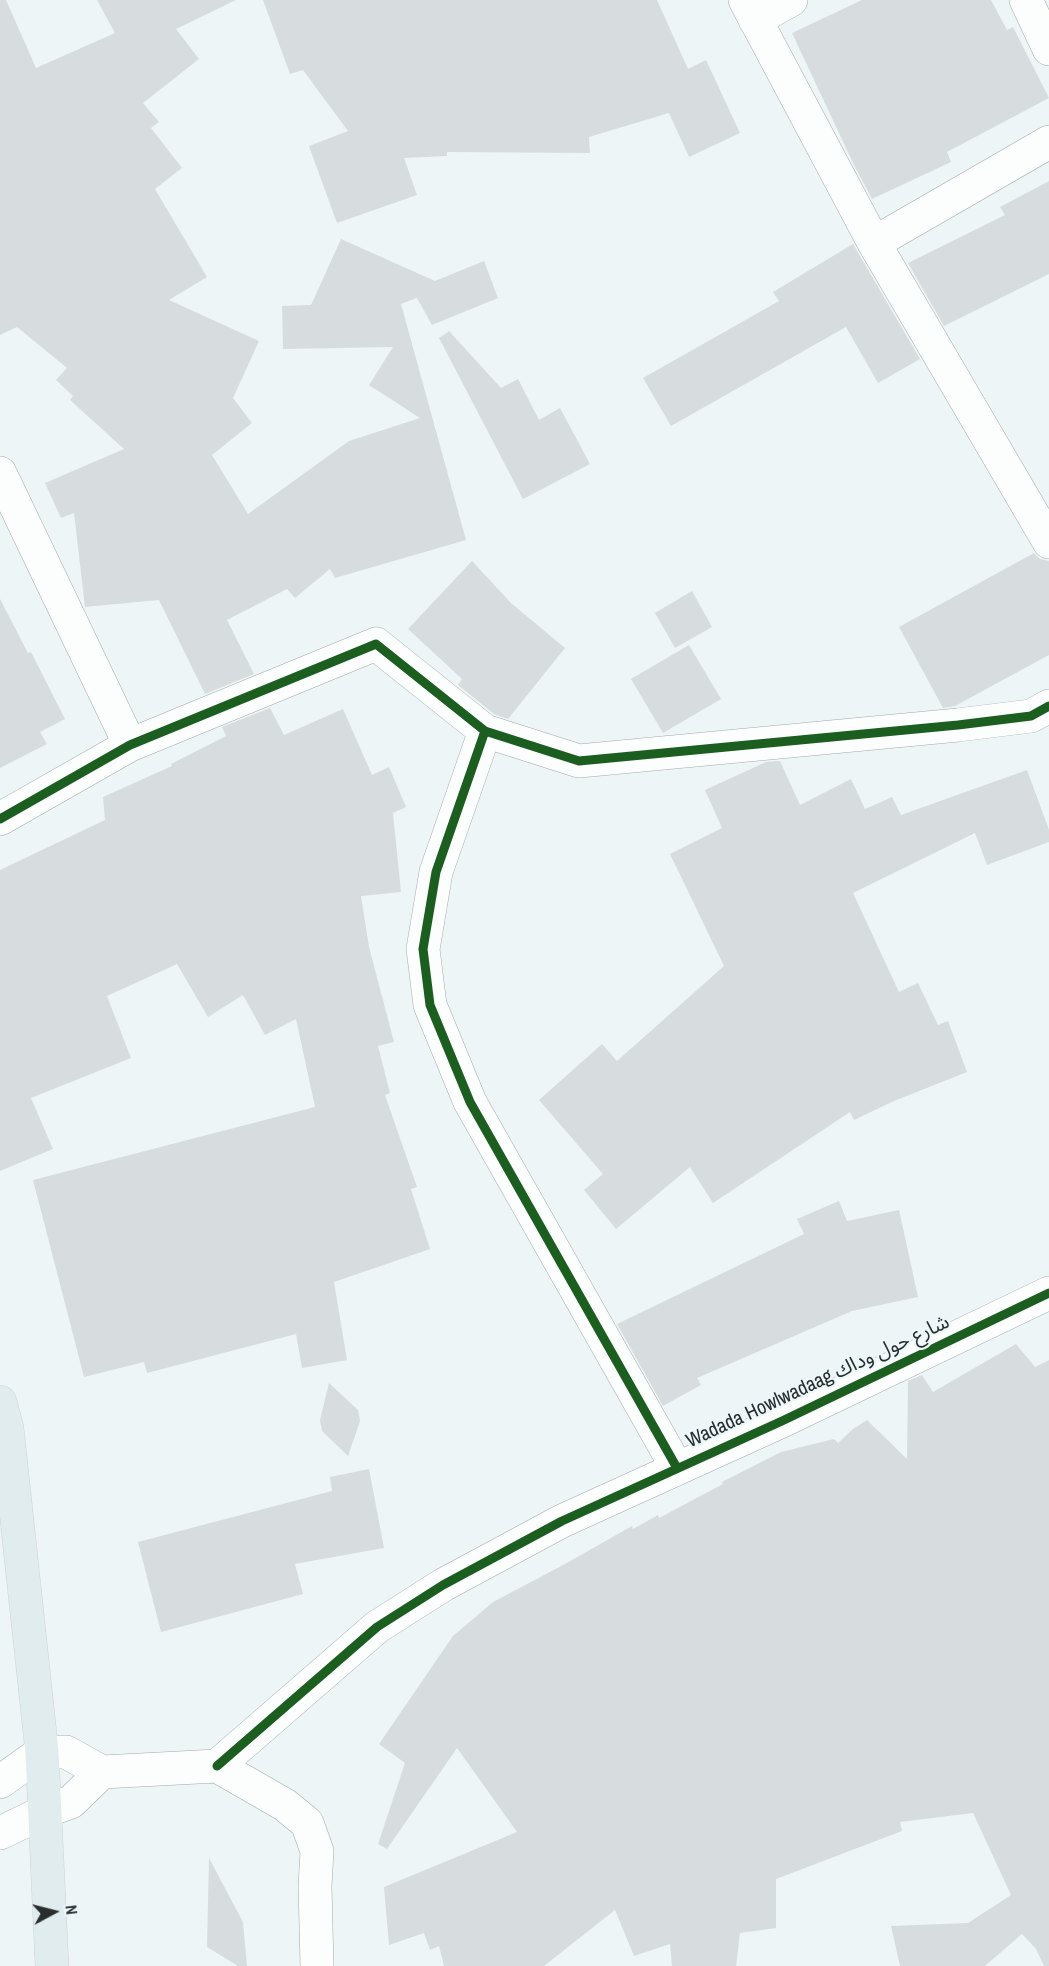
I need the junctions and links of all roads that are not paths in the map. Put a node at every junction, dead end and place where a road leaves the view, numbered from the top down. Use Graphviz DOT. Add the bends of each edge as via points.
graph roads {
  1 [pos="791,0"];
  2 [pos="1026,0"];
  3 [pos="750,10"];
  4 [pos="1049,49"];
  5 [pos="1049,142"];
  6 [pos="874,243"];
  7 [pos="3,489"];
  8 [pos="1049,542"];
  9 [pos="1049,706"];
  10 [pos="485,730"];
  11 [pos="130,745"];
  12 [pos="0,819"];
  13 [pos="1049,1293"];
  14 [pos="0,1402"];
  15 [pos="677,1468"];
  16 [pos="42,1752"];
  17 [pos="217,1766"];
  18 [pos="102,1772"];
  19 [pos="0,1782"];
  20 [pos="46,1811"];
  21 [pos="0,1833"];
  22 [pos="52,1966"];
  23 [pos="317,1966"];
  1 -- 3 [label="street"];
  2 -- 4 [label="street"];
  3 -- 6 [label="street"];
  5 -- 6 [label="street"];
  6 -- 8 [label="street"];
  7 -- 11 [label="street"];
  9 -- 10 [label="street" via="1031,716 958,725 579,761"];
  10 -- 11 [label="street" via="376,644"];
  10 -- 15 [label="street" via="436,872 423,949 430,1005 470,1102"];
  11 -- 12 [label="street"];
  13 -- 15 [label="street, Wadada Howlwadaag شارع حول وداك"];
  14 -- 16 [label="highway" via="7,1428"];
  15 -- 17 [label="street, Wadada Howlwadaag شارع حول وداك" via="562,1521 443,1585 377,1627"];
  16 -- 18 [label="street" via="66,1752"];
  16 -- 19 [label="street"];
  16 -- 20 [label="highway"];
  17 -- 18 [label="street"];
  17 -- 23 [label="street" via="285,1805 307,1823 317,1851"];
  18 -- 20 [label="street" via="71,1802"];
  20 -- 21 [label="street"];
  20 -- 22 [label="highway"];
}
